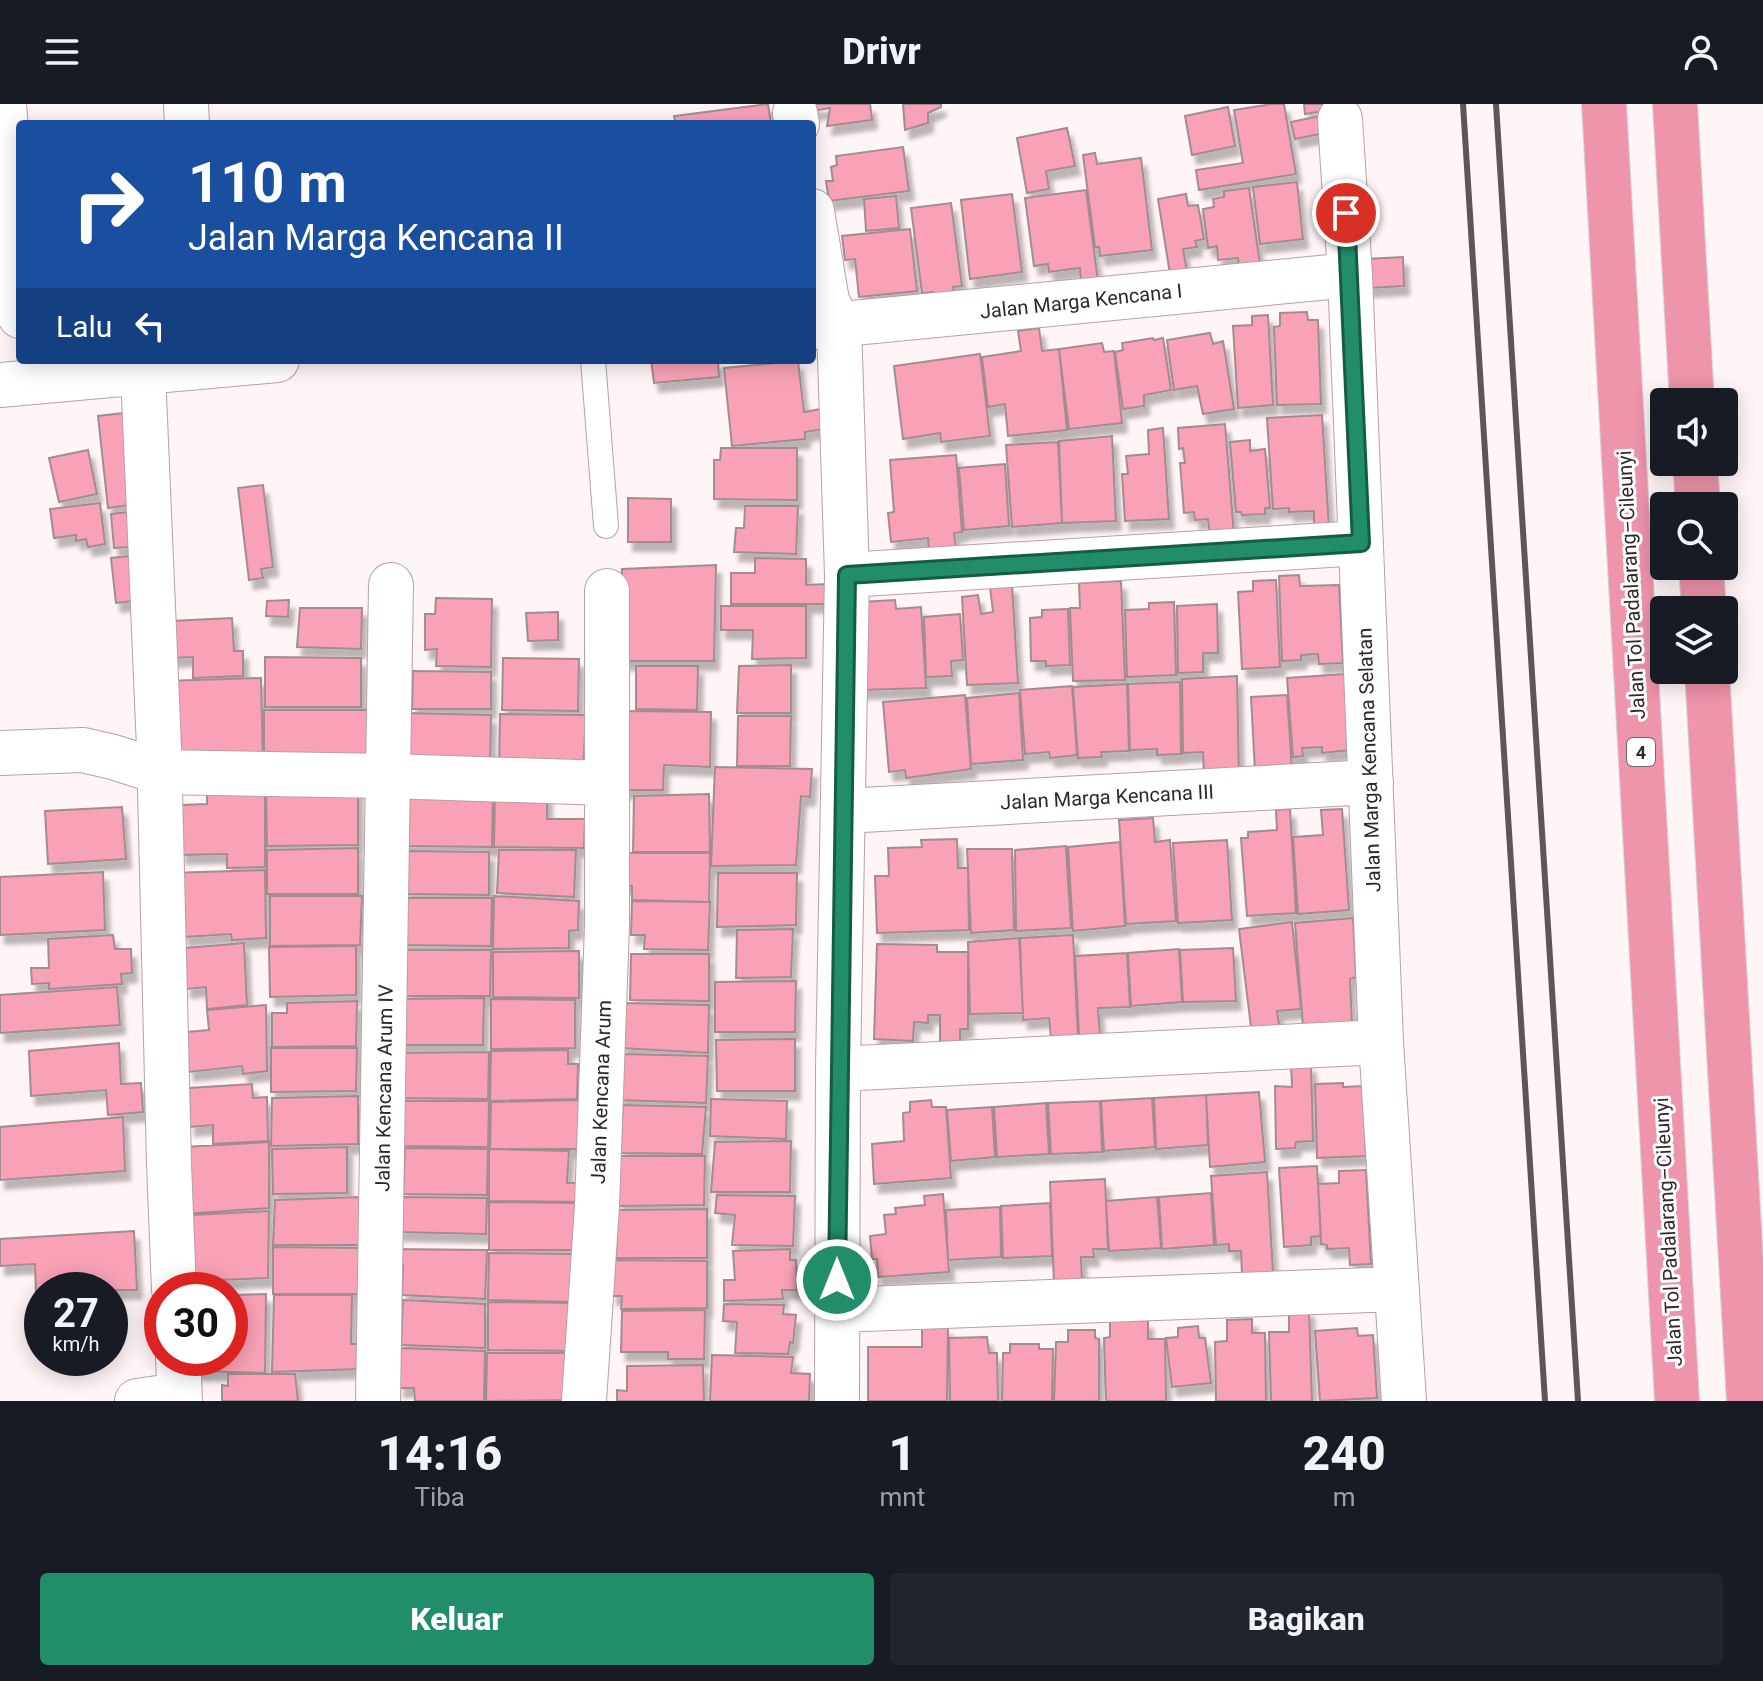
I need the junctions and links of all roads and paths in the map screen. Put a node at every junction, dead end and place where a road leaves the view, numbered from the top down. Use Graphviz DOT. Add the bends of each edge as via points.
graph roads {
  1 [pos="4,104"];
  2 [pos="1604,104"];
  3 [pos="1675,104"];
  4 [pos="1340,119"];
  5 [pos="816,235"];
  6 [pos="16,263"];
  7 [pos="1350,275"];
  8 [pos="826,326"];
  9 [pos="203,364"];
  10 [pos="593,364"];
  11 [pos="143,372"];
  12 [pos="16,376"];
  13 [pos="1691,388"];
  14 [pos="606,526"];
  15 [pos="1361,543"];
  16 [pos="847,575"];
  17 [pos="391,585"];
  18 [pos="607,591"];
  19 [pos="1708,684"];
  20 [pos="0,753"];
  21 [pos="160,772"];
  22 [pos="387,776"];
  23 [pos="1371,782"];
  24 [pos="607,783"];
  25 [pos="844,811"];
  26 [pos="1381,1042"];
  27 [pos="838,1069"];
  28 [pos="173,1272"];
  29 [pos="1397,1289"];
  30 [pos="837,1310"];
  31 [pos="378,1401"];
  32 [pos="584,1401"];
  33 [pos="837,1401"];
  34 [pos="1404,1401"];
  35 [pos="1677,1401"];
  36 [pos="1749,1401"];
  1 -- 6 [label="street"];
  2 -- 35 [label="highway, Jalan Tol Padalarang–Cileunyi / 4"];
  3 -- 13 [label="highway"];
  4 -- 7 [label="street, Jalan Marga Kencana Selatan"];
  5 -- 8 [label="street"];
  7 -- 8 [label="street, Jalan Marga Kencana I"];
  7 -- 15 [label="street, Jalan Marga Kencana Selatan"];
  8 -- 16 [label="street"];
  9 -- 11 [label="street"];
  10 -- 14 [label="lane"];
  11 -- 12 [label="street"];
  11 -- 21 [label="street"];
  15 -- 16 [label="street"];
  15 -- 23 [label="street, Jalan Marga Kencana Selatan"];
  16 -- 25 [label="street"];
  17 -- 22 [label="street, Jalan Kencana Arum IV"];
  18 -- 24 [label="street, Jalan Kencana Arum"];
  19 -- 36 [label="highway"];
  20 -- 21 [label="street" via="83,750"];
  21 -- 22 [label="street"];
  21 -- 28 [label="street"];
  22 -- 24 [label="street"];
  22 -- 31 [label="street, Jalan Kencana Arum IV"];
  23 -- 25 [label="street, Jalan Marga Kencana III"];
  23 -- 26 [label="street, Jalan Marga Kencana Selatan"];
  24 -- 32 [label="street, Jalan Kencana Arum" via="598,1175"];
  25 -- 27 [label="street"];
  26 -- 27 [label="street"];
  26 -- 29 [label="street, Jalan Marga Kencana Selatan"];
  27 -- 30 [label="street"];
  29 -- 30 [label="street"];
  29 -- 34 [label="street, Jalan Marga Kencana Selatan"];
  30 -- 33 [label="street"];
}
